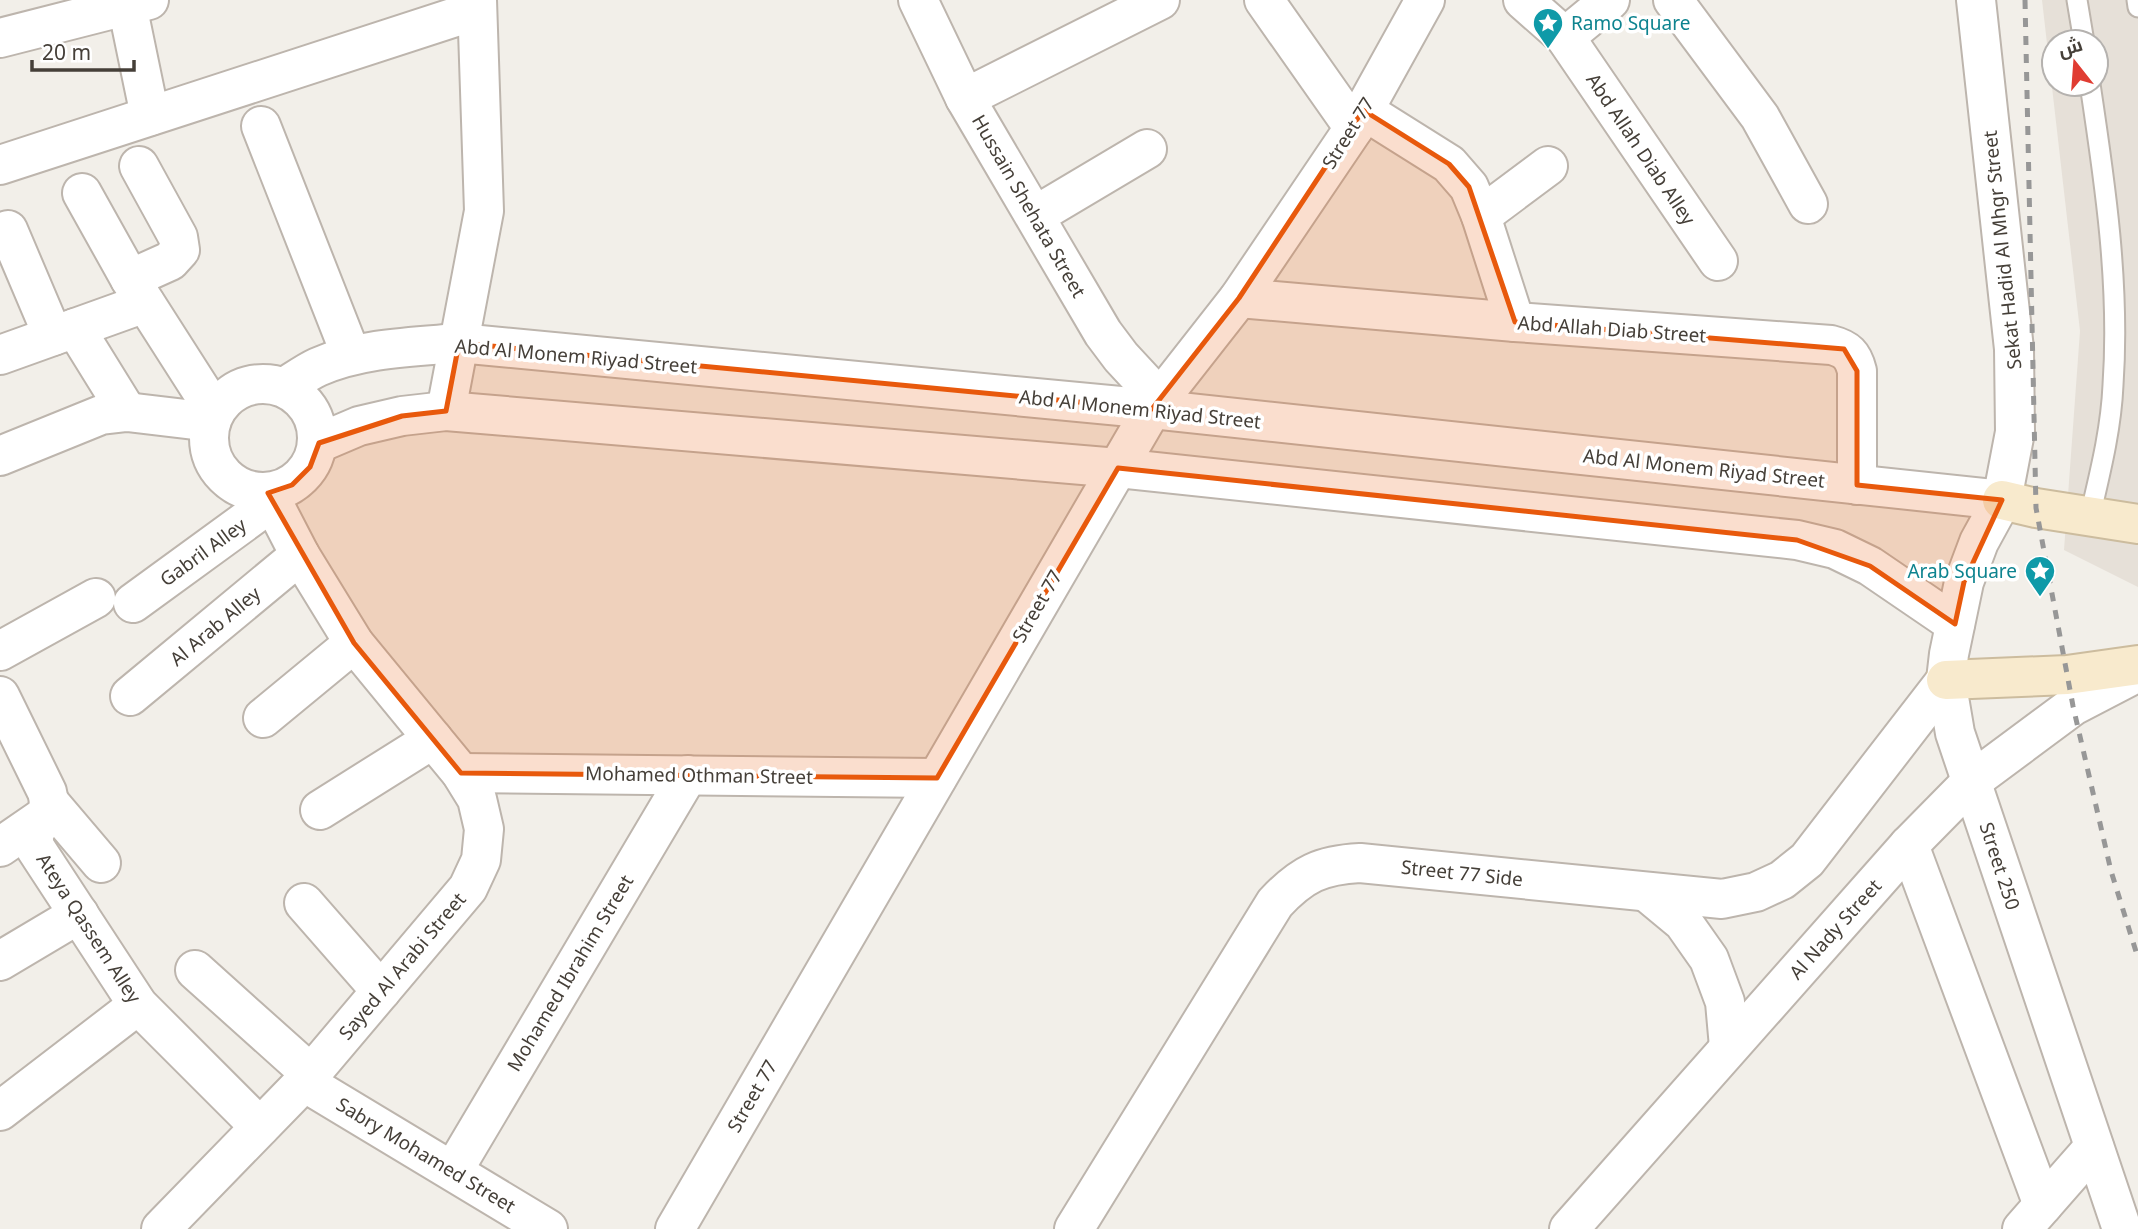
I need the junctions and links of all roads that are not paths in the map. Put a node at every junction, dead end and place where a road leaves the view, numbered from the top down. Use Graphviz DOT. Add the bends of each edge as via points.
graph roads {
  1 [pos="918,0"];
  2 [pos="1160,0"];
  3 [pos="1264,0"];
  4 [pos="1425,0"];
  5 [pos="1523,0"];
  6 [pos="1610,0"];
  7 [pos="1673,0"];
  8 [pos="1976,0"];
  9 [pos="2077,0"];
  10 [pos="2137,0"];
  11 [pos="134,2"];
  12 [pos="477,5"];
  13 [pos="2138,7"];
  14 [pos="2082,28"];
  15 [pos="1565,37"];
  16 [pos="0,38"];
  17 [pos="965,97"];
  18 [pos="2092,98"];
  19 [pos="150,116"];
  20 [pos="1358,119"];
  21 [pos="261,126"];
  22 [pos="1147,149"];
  23 [pos="0,165"];
  24 [pos="139,166"];
  25 [pos="1548,166"];
  26 [pos="82,193"];
  27 [pos="1808,204"];
  28 [pos="1036,215"];
  29 [pos="1481,216"];
  30 [pos="8,230"];
  31 [pos="1717,261"];
  32 [pos="138,291"];
  33 [pos="1239,298"];
  34 [pos="1515,322"];
  35 [pos="64,332"];
  36 [pos="459,344"];
  37 [pos="0,355"];
  38 [pos="351,355"];
  39 [pos="285,387"];
  40 [pos="1156,404"];
  41 [pos="446,411"];
  42 [pos="127,412"];
  43 [pos="213,417"];
  44 [pos="319,443"];
  45 [pos="0,456"];
  46 [pos="1118,468"];
  47 [pos="1857,485"];
  48 [pos="270,497"];
  49 [pos="2002,500"];
  50 [pos="2090,516"];
  51 [pos="2138,524"];
  52 [pos="300,555"];
  53 [pos="96,598"];
  54 [pos="133,603"];
  55 [pos="1955,624"];
  56 [pos="354,643"];
  57 [pos="0,651"];
  58 [pos="2138,665"];
  59 [pos="2138,672"];
  60 [pos="1946,680"];
  61 [pos="0,696"];
  62 [pos="130,696"];
  63 [pos="263,719"];
  64 [pos="433,739"];
  65 [pos="461,773"];
  66 [pos="688,775"];
  67 [pos="937,778"];
  68 [pos="1972,781"];
  69 [pos="49,808"];
  70 [pos="320,810"];
  71 [pos="1909,845"];
  72 [pos="0,847"];
  73 [pos="101,863"];
  74 [pos="1648,892"];
  75 [pos="304,903"];
  76 [pos="79,914"];
  77 [pos="0,961"];
  78 [pos="195,970"];
  79 [pos="381,991"];
  80 [pos="138,1005"];
  81 [pos="1729,1047"];
  82 [pos="308,1078"];
  83 [pos="0,1111"];
  84 [pos="260,1127"];
  85 [pos="2094,1147"];
  86 [pos="453,1171"];
  87 [pos="2033,1217"];
  88 [pos="160,1229"];
  89 [pos="548,1229"];
  90 [pos="675,1229"];
  91 [pos="1074,1229"];
  92 [pos="1569,1229"];
  93 [pos="2122,1229"];
  1 -- 17 [label="street, Hussain Shehata Street"];
  2 -- 17 [label="street"];
  3 -- 20 [label="street"];
  4 -- 20 [label="street, Street 77"];
  5 -- 15 [label="street, Abd Allah Diab Alley"];
  6 -- 15 [label="street"];
  7 -- 27 [label="street" via="1759,117"];
  8 -- 49 [label="street, Sekat Hadid Al Mhgr Street" via="2014,349 2015,432"];
  9 -- 14 [label="lane"];
  10 -- 13 [label="lane"];
  11 -- 16 [label="street"];
  11 -- 19 [label="street"];
  12 -- 19 [label="street"];
  12 -- 36 [label="street" via="484,211"];
  15 -- 31 [label="street, Abd Allah Diab Alley"];
  17 -- 28 [label="street, Hussain Shehata Street"];
  18 -- 50 [label="lane" via="2105,182 2115,321 2105,452"];
  19 -- 23 [label="street"];
  20 -- 29 [label="street" via="1448,164 1469,187"];
  20 -- 33 [label="street, Street 77"];
  21 -- 38 [label="street"];
  22 -- 28 [label="street"];
  24 -- 32 [label="street" via="178,237 180,250"];
  25 -- 29 [label="street"];
  26 -- 32 [label="street"];
  28 -- 40 [label="street, Hussain Shehata Street" via="1103,333"];
  29 -- 34 [label="street"];
  30 -- 35 [label="street"];
  32 -- 35 [label="street"];
  32 -- 43 [label="street"];
  33 -- 34 [label="street, Abd Allah Diab Street"];
  33 -- 40 [label="street, Street 77"];
  34 -- 47 [label="street, Abd Allah Diab Street" via="1844,349 1857,371"];
  35 -- 37 [label="street"];
  35 -- 42 [label="street"];
  36 -- 38 [label="street, Abd Al Monem Riyad Street"];
  36 -- 40 [label="street, Abd Al Monem Riyad Street"];
  36 -- 41 [label="street"];
  38 -- 39 [label="street, Abd Al Monem Riyad Street"];
  39 -- 43 [label="street" via="259,382 233,391"];
  39 -- 44 [label="street" via="304,400 316,420"];
  40 -- 46 [label="street, Street 77"];
  40 -- 47 [label="street, Abd Al Monem Riyad Street"];
  41 -- 44 [label="street" via="402,415"];
  41 -- 46 [label="street"];
  42 -- 43 [label="street"];
  42 -- 45 [label="street" via="101,415"];
  43 -- 48 [label="street" via="208,443 214,463 228,480"];
  44 -- 48 [label="street" via="302,476"];
  46 -- 55 [label="street" via="1797,540 1835,549 1870,566"];
  46 -- 67 [label="street, Street 77"];
  47 -- 49 [label="street, Abd Al Monem Riyad Street"];
  48 -- 52 [label="street, Sayed Al Arabi Street"];
  48 -- 54 [label="street, Gabril Alley"];
  49 -- 50 [label="street"];
  49 -- 55 [label="street, Street 250" via="1979,542"];
  50 -- 51 [label="street"];
  52 -- 56 [label="street, Sayed Al Arabi Street"];
  52 -- 62 [label="street, Al Arab Alley"];
  53 -- 57 [label="street"];
  55 -- 60 [label="street, Street 250"];
  56 -- 63 [label="street"];
  56 -- 64 [label="street, Sayed Al Arabi Street"];
  58 -- 60 [label="street" via="2067,675"];
  59 -- 68 [label="street, Al Nady Street" via="2073,706"];
  60 -- 68 [label="street, Street 250" via="1955,733"];
  60 -- 74 [label="street, Street 77 Side" via="1807,860 1782,880 1756,892 1722,899"];
  61 -- 69 [label="street" via="47,792"];
  64 -- 65 [label="street, Sayed Al Arabi Street"];
  64 -- 70 [label="street"];
  65 -- 66 [label="street, Mohamed Othman Street"];
  65 -- 79 [label="street, Sayed Al Arabi Street" via="477,799 484,829 481,860 468,888"];
  66 -- 67 [label="street, Mohamed Othman Street"];
  66 -- 86 [label="street, Mohamed Ibrahim Street"];
  67 -- 90 [label="street, Street 77"];
  68 -- 71 [label="street, Al Nady Street"];
  68 -- 85 [label="street, Street 250"];
  69 -- 72 [label="street"];
  69 -- 73 [label="street"];
  69 -- 76 [label="street, Ateya Qassem Alley" via="33,840"];
  71 -- 81 [label="street, Al Nady Street"];
  71 -- 87 [label="street"];
  74 -- 81 [label="street" via="1683,922 1709,959 1724,1002"];
  74 -- 91 [label="street, Street 77 Side" via="1360,863 1335,864 1312,872 1275,903"];
  75 -- 79 [label="street"];
  76 -- 77 [label="street"];
  76 -- 80 [label="street, Ateya Qassem Alley"];
  78 -- 82 [label="street, Sabry Mohamed Street"];
  79 -- 82 [label="street, Sayed Al Arabi Street"];
  80 -- 83 [label="street"];
  80 -- 84 [label="street, Ateya Qassem Alley"];
  81 -- 92 [label="street, Al Nady Street"];
  82 -- 84 [label="street, Sayed Al Arabi Street"];
  82 -- 86 [label="street, Sabry Mohamed Street"];
  84 -- 88 [label="street, Sayed Al Arabi Street"];
  85 -- 87 [label="street"];
  85 -- 93 [label="street, Street 250"];
  86 -- 89 [label="street, Sabry Mohamed Street"];
}
